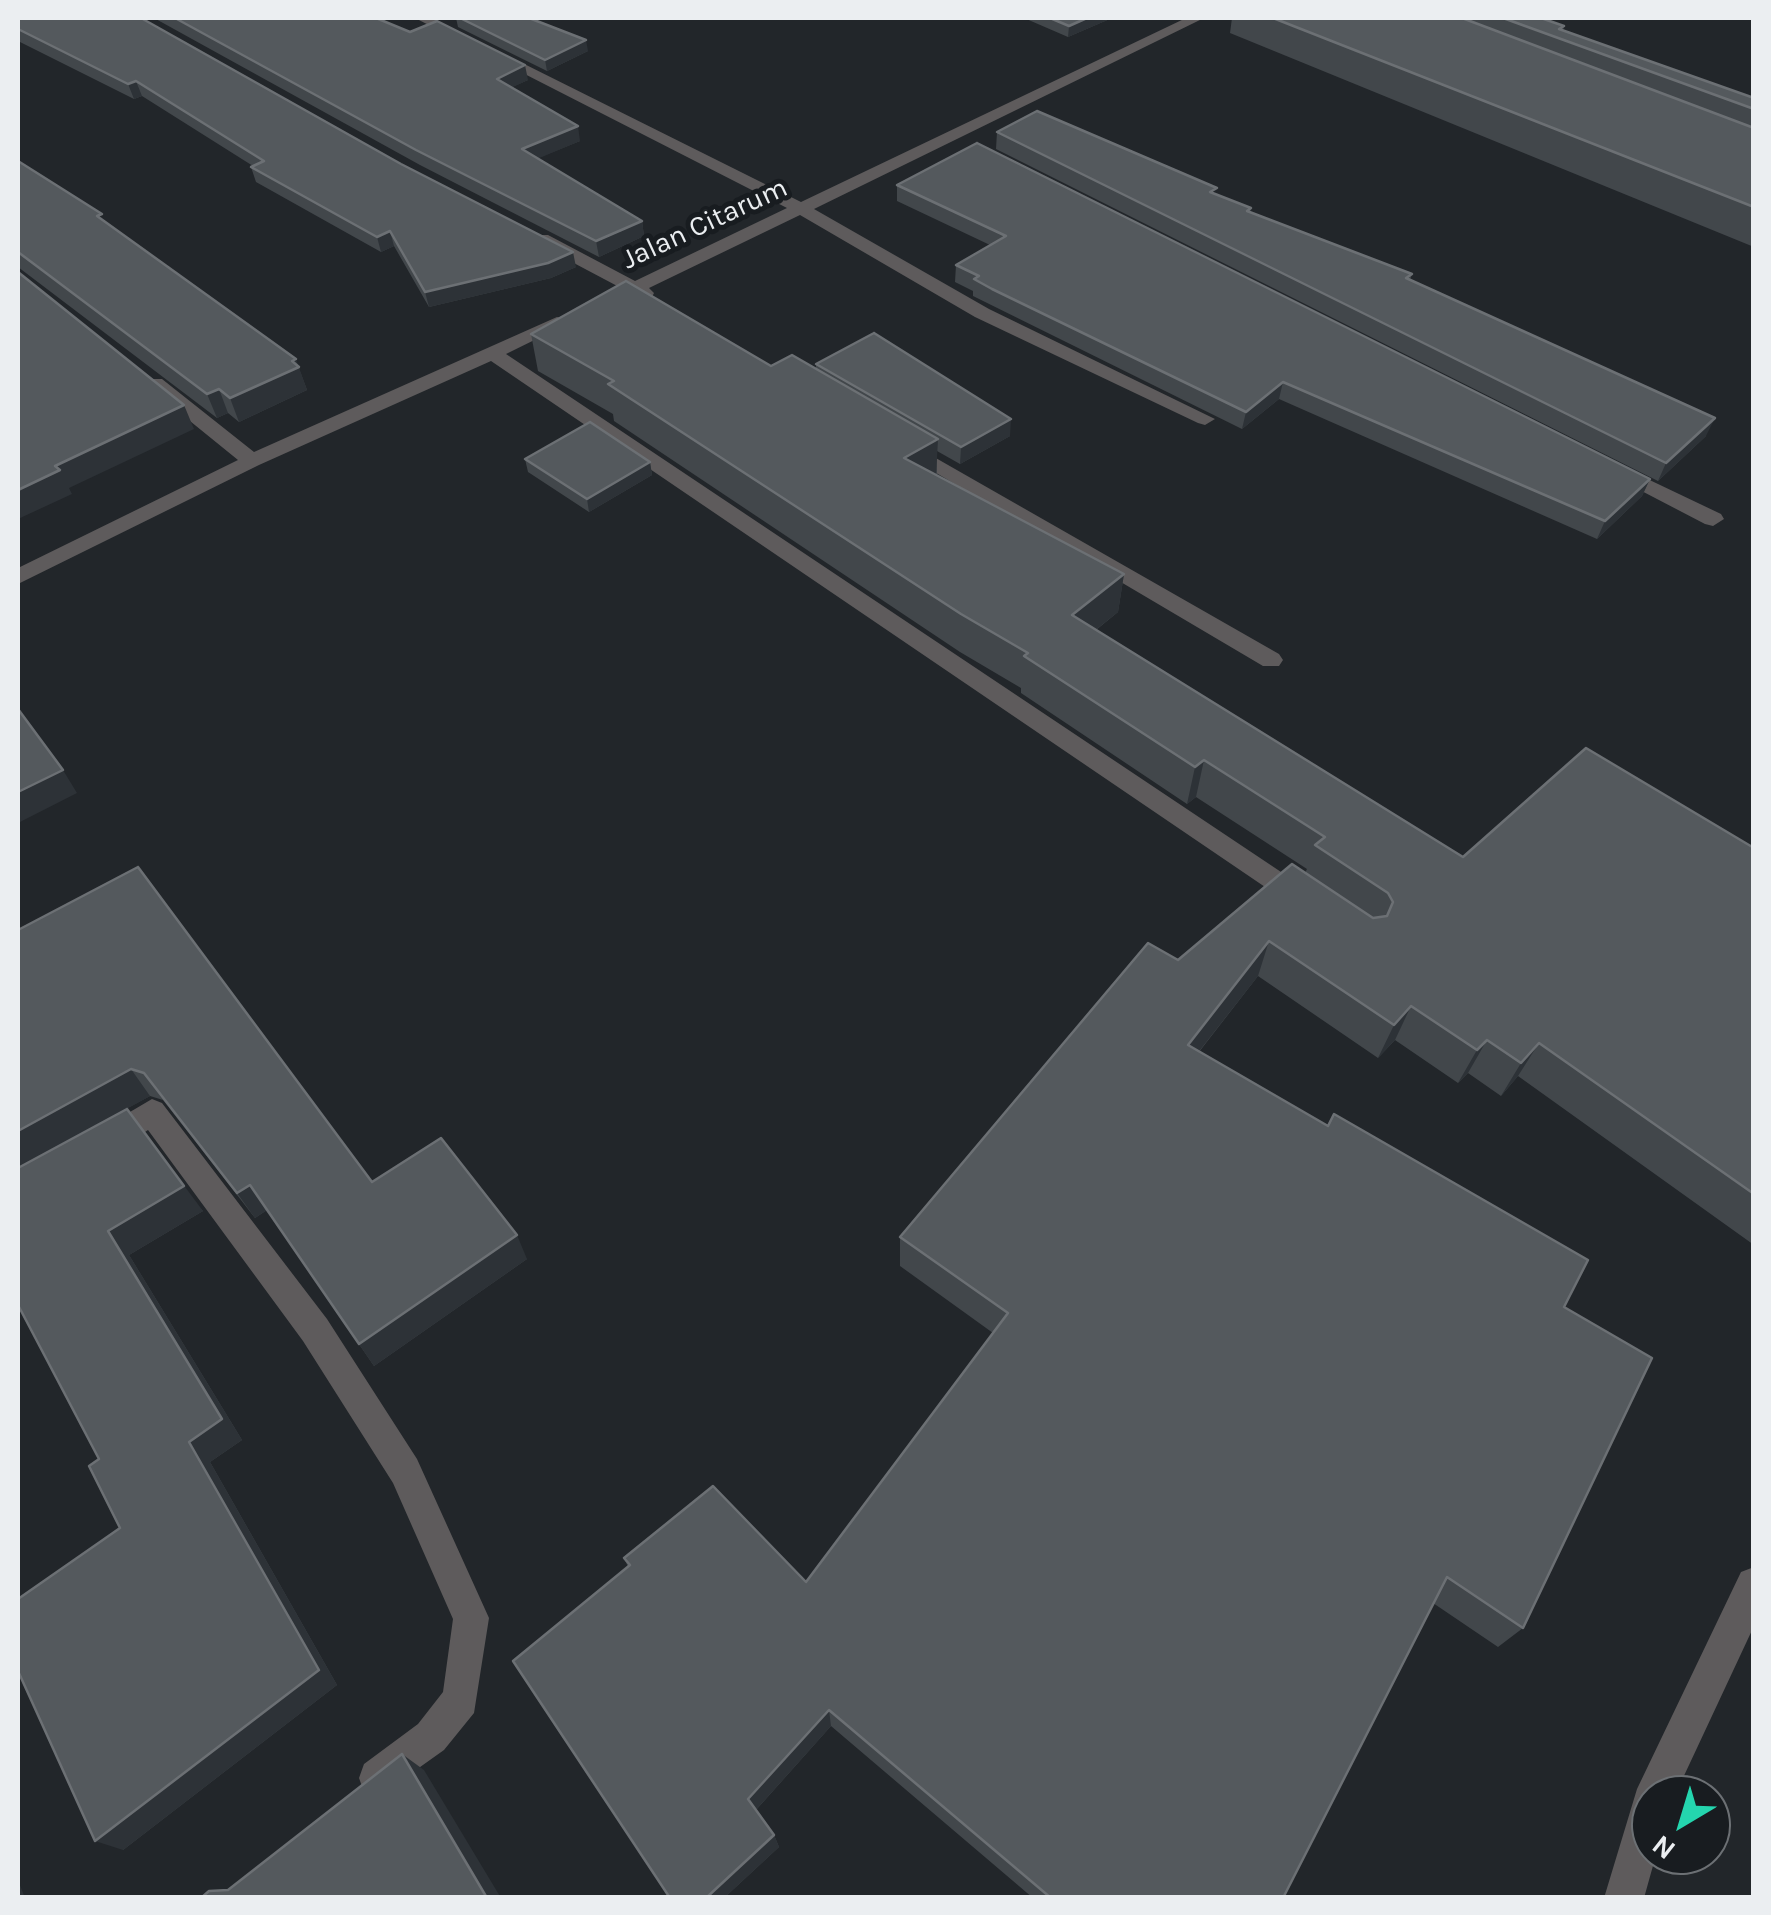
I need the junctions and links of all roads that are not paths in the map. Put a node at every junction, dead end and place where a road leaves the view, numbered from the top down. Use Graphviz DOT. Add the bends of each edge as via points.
graph roads {
  1 [pos="422,18"];
  2 [pos="1191,18"];
  3 [pos="798,211"];
  4 [pos="532,234"];
  5 [pos="636,287"];
  6 [pos="669,307"];
  7 [pos="493,354"];
  8 [pos="134,367"];
  9 [pos="1205,419"];
  10 [pos="883,434"];
  11 [pos="1590,457"];
  12 [pos="252,461"];
  13 [pos="1713,520"];
  14 [pos="18,577"];
  15 [pos="1271,660"];
  16 [pos="1328,917"];
  17 [pos="86,1152"];
  18 [pos="1754,1585"];
  19 [pos="1664,1775"];
  20 [pos="357,1794"];
  21 [pos="1631,1873"];
  22 [pos="1624,1898"];
  1 -- 3 [label="street"];
  2 -- 3 [label="street, Jalan Citarum" via="962,141"];
  3 -- 5 [label="street, Jalan Citarum"];
  3 -- 9 [label="street" via="982,313"];
  4 -- 5 [label="street"];
  5 -- 6 [label="street"];
  5 -- 7 [label="street, Jalan Citarum"];
  7 -- 12 [label="street, Jalan Citarum"];
  7 -- 16 [label="street"];
  8 -- 12 [label="street"];
  10 -- 15 [label="street"];
  11 -- 13 [label="street"];
  12 -- 14 [label="street, Jalan Citarum"];
  17 -- 20 [label="street" via="152,1112 315,1330 405,1471 472,1618 461,1700 431,1737"];
  18 -- 19 [label="street"];
  21 -- 22 [label="street"];
}
